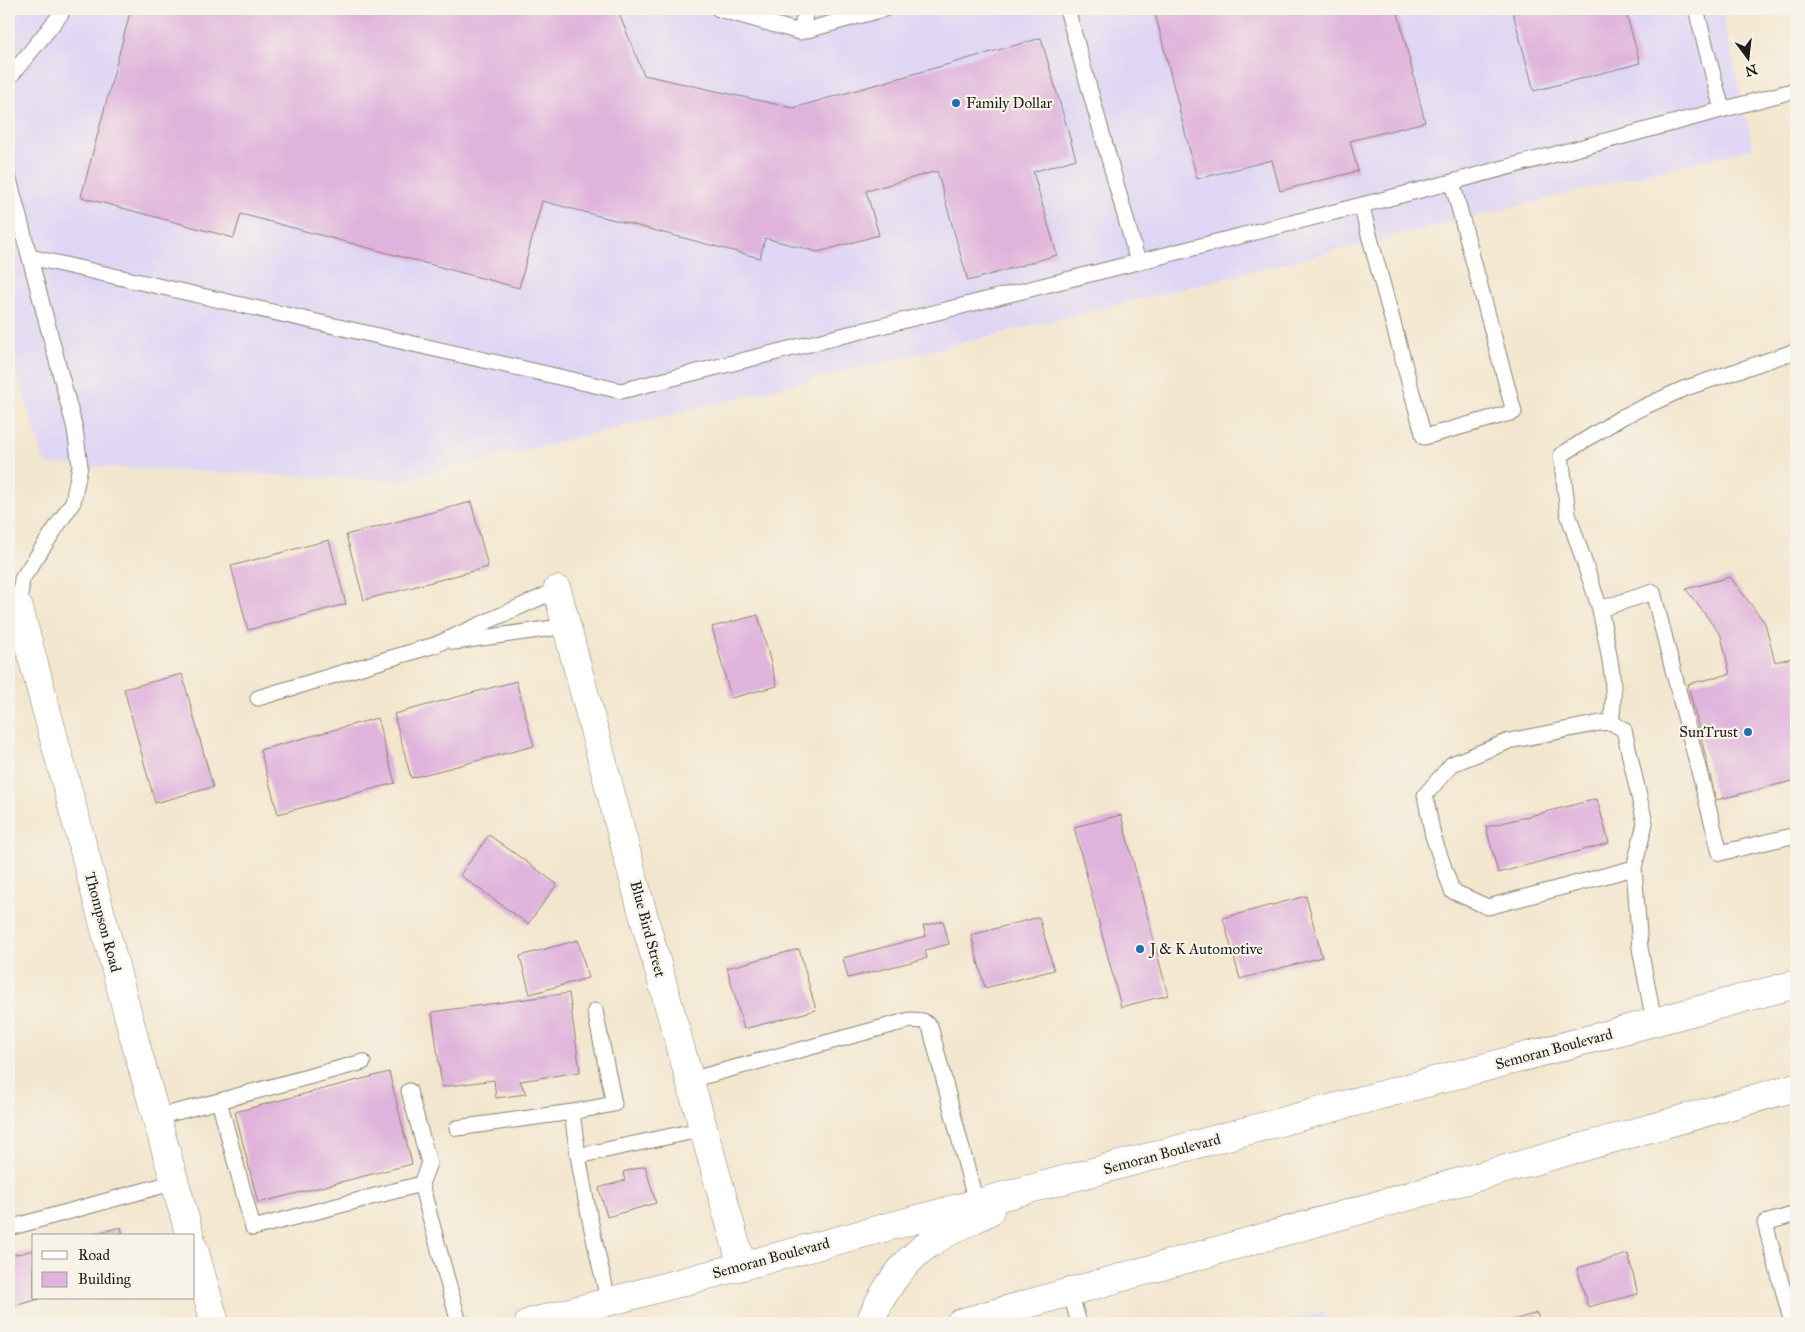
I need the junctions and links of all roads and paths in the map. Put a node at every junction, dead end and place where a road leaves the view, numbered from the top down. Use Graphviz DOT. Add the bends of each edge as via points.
graph roads {
  1 [pos="62,9"];
  2 [pos="719,9"];
  3 [pos="807,9"];
  4 [pos="884,9"];
  5 [pos="1067,9"];
  6 [pos="1696,9"];
  7 [pos="800,32"];
  8 [pos="9,78"];
  9 [pos="1796,90"];
  10 [pos="1722,110"];
  11 [pos="9,179"];
  12 [pos="1452,182"];
  13 [pos="1361,205"];
  14 [pos="30,257"];
  15 [pos="1138,262"];
  16 [pos="1796,351"];
  17 [pos="557,590"];
  18 [pos="19,608"];
  19 [pos="1600,609"];
  20 [pos="567,626"];
  21 [pos="435,644"];
  22 [pos="258,698"];
  23 [pos="1611,722"];
  24 [pos="1796,836"];
  25 [pos="1634,868"];
  26 [pos="1796,984"];
  27 [pos="594,1011"];
  28 [pos="1654,1022"];
  29 [pos="363,1062"];
  30 [pos="690,1080"];
  31 [pos="1796,1087"];
  32 [pos="409,1090"];
  33 [pos="219,1101"];
  34 [pos="572,1112"];
  35 [pos="156,1117"];
  36 [pos="457,1128"];
  37 [pos="704,1129"];
  38 [pos="578,1156"];
  39 [pos="175,1182"];
  40 [pos="421,1184"];
  41 [pos="1033,1189"];
  42 [pos="976,1204"];
  43 [pos="1796,1214"];
  44 [pos="9,1228"];
  45 [pos="189,1234"];
  46 [pos="195,1253"];
  47 [pos="742,1266"];
  48 [pos="1070,1292"];
  49 [pos="609,1302"];
  50 [pos="215,1323"];
  51 [pos="458,1323"];
  52 [pos="528,1323"];
  53 [pos="870,1323"];
  54 [pos="960,1323"];
  55 [pos="1079,1323"];
  56 [pos="1792,1323"];
  1 -- 8 [label="lane"];
  2 -- 7 [label="lane"];
  3 -- 7 [label="lane"];
  4 -- 7 [label="lane"];
  5 -- 15 [label="lane"];
  6 -- 10 [label="lane"];
  9 -- 10 [label="lane"];
  10 -- 12 [label="lane"];
  11 -- 14 [label="lane"];
  12 -- 13 [label="lane"];
  12 -- 13 [label="lane" via="1514,412 1424,437"];
  13 -- 15 [label="lane"];
  14 -- 15 [label="lane" via="621,391"];
  14 -- 18 [label="lane" via="75,429 80,466 72,502 22,579"];
  16 -- 19 [label="lane" via="1683,389 1622,417 1561,455 1568,514"];
  17 -- 20 [label="main road, Blue Bird Street"];
  17 -- 21 [label="lane"];
  18 -- 35 [label="main road, Thompson Road"];
  19 -- 23 [label="lane" via="1614,681"];
  19 -- 24 [label="lane" via="1653,592 1720,853"];
  20 -- 21 [label="lane"];
  20 -- 30 [label="main road, Blue Bird Street"];
  21 -- 22 [label="lane"];
  23 -- 25 [label="lane" via="1624,730 1645,823"];
  23 -- 25 [label="lane" via="1509,742 1452,764 1426,794 1433,836 1452,891 1488,906"];
  25 -- 28 [label="lane" via="1640,948"];
  26 -- 28 [label="main road, Semoran Boulevard"];
  27 -- 34 [label="lane" via="614,1104"];
  28 -- 41 [label="main road, Semoran Boulevard"];
  29 -- 33 [label="lane"];
  30 -- 37 [label="main road, Blue Bird Street"];
  30 -- 42 [label="lane" via="910,1020 924,1021 930,1026"];
  31 -- 48 [label="main road"];
  32 -- 40 [label="lane" via="429,1163"];
  33 -- 35 [label="lane"];
  33 -- 40 [label="lane" via="253,1228"];
  34 -- 36 [label="lane"];
  34 -- 38 [label="lane"];
  35 -- 39 [label="main road, Thompson Road"];
  37 -- 38 [label="lane"];
  37 -- 47 [label="main road, Blue Bird Street"];
  38 -- 49 [label="lane" via="591,1230"];
  39 -- 44 [label="lane"];
  39 -- 45 [label="main road, Thompson Road"];
  40 -- 51 [label="lane"];
  41 -- 42 [label="main road, Semoran Boulevard"];
  41 -- 53 [label="main road" via="928,1244 899,1272 876,1305"];
  42 -- 47 [label="main road, Semoran Boulevard"];
  43 -- 56 [label="lane" via="1765,1223"];
  46 -- 50 [label="main road"];
  47 -- 49 [label="main road, Semoran Boulevard"];
  48 -- 54 [label="main road"];
  48 -- 55 [label="lane"];
  49 -- 52 [label="main road, Semoran Boulevard"];
}
